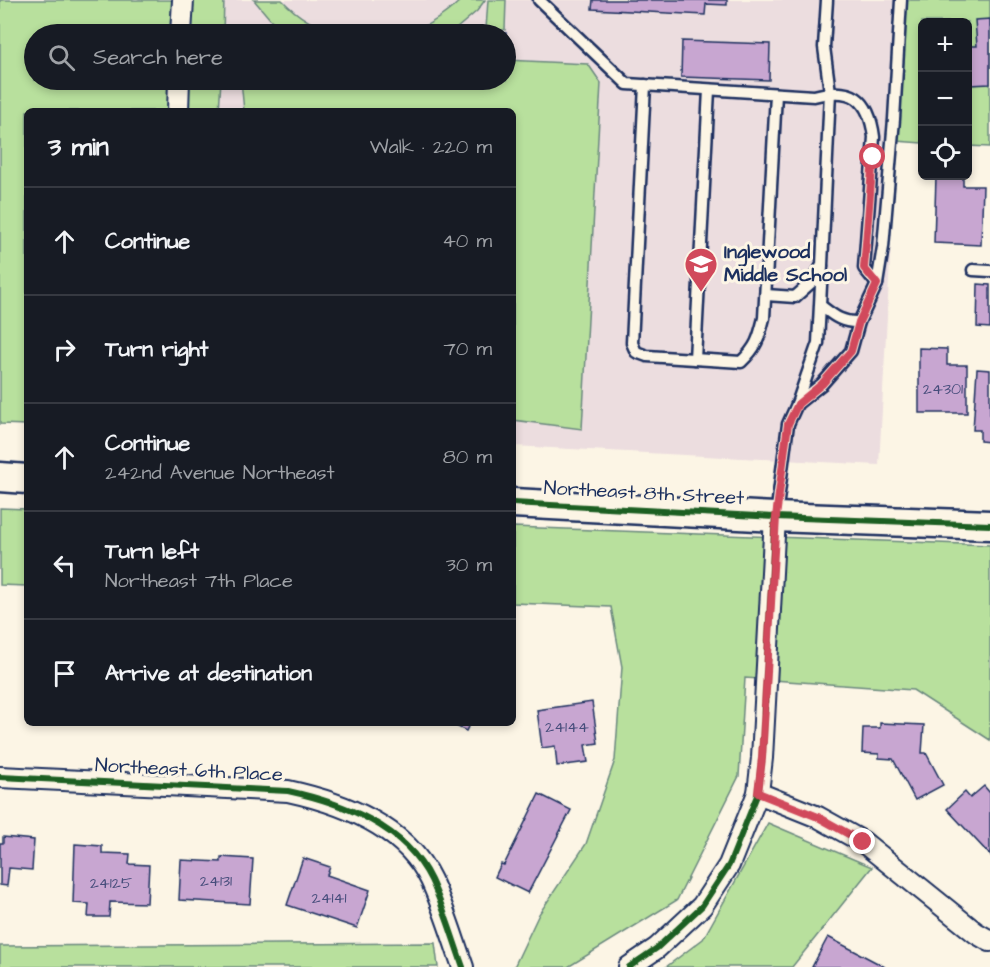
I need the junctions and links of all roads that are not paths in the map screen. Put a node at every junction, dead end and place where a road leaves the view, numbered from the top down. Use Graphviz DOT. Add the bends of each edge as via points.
graph roads {
  1 [pos="183,0"];
  2 [pos="539,0"];
  3 [pos="827,0"];
  4 [pos="901,0"];
  5 [pos="182,24"];
  6 [pos="645,86"];
  7 [pos="179,90"];
  8 [pos="709,90"];
  9 [pos="831,92"];
  10 [pos="776,94"];
  11 [pos="178,108"];
  12 [pos="822,264"];
  13 [pos="973,270"];
  14 [pos="990,271"];
  15 [pos="877,284"];
  16 [pos="766,296"];
  17 [pos="821,306"];
  18 [pos="859,322"];
  19 [pos="695,359"];
  20 [pos="798,404"];
  21 [pos="0,477"];
  22 [pos="24,479"];
  23 [pos="516,503"];
  24 [pos="776,517"];
  25 [pos="990,525"];
  26 [pos="0,777"];
  27 [pos="758,793"];
  28 [pos="990,941"];
  29 [pos="463,967"];
  30 [pos="629,967"];
  1 -- 5 [label="street"];
  2 -- 6 [label="lane" via="627,84"];
  3 -- 9 [label="lane" via="824,47"];
  4 -- 15 [label="lane" via="894,131"];
  6 -- 8 [label="lane"];
  6 -- 19 [label="lane" via="632,343 636,352 647,356"];
  7 -- 11 [label="street"];
  8 -- 10 [label="lane"];
  8 -- 19 [label="lane"];
  9 -- 10 [label="lane" via="814,96"];
  9 -- 12 [label="lane"];
  9 -- 15 [label="lane" via="856,97 872,123 864,268"];
  10 -- 16 [label="lane"];
  12 -- 16 [label="lane" via="813,281 795,297"];
  12 -- 17 [label="lane"];
  13 -- 14 [label="lane"];
  15 -- 18 [label="lane"];
  16 -- 19 [label="lane" via="759,338 741,362"];
  17 -- 18 [label="lane" via="838,319"];
  17 -- 20 [label="lane" via="818,343"];
  18 -- 20 [label="lane" via="851,351"];
  20 -- 24 [label="lane" via="788,424"];
  21 -- 22 [label="street"];
  23 -- 24 [label="street, Northeast 8th Street"];
  24 -- 25 [label="street, Northeast 8th Street"];
  24 -- 27 [label="street"];
  26 -- 29 [label="street, Northeast 6th Place" via="288,791 321,798 380,825 402,840 431,880"];
  27 -- 28 [label="street" via="818,817 863,842"];
  27 -- 30 [label="street" via="729,865 702,906 657,948"];
}
